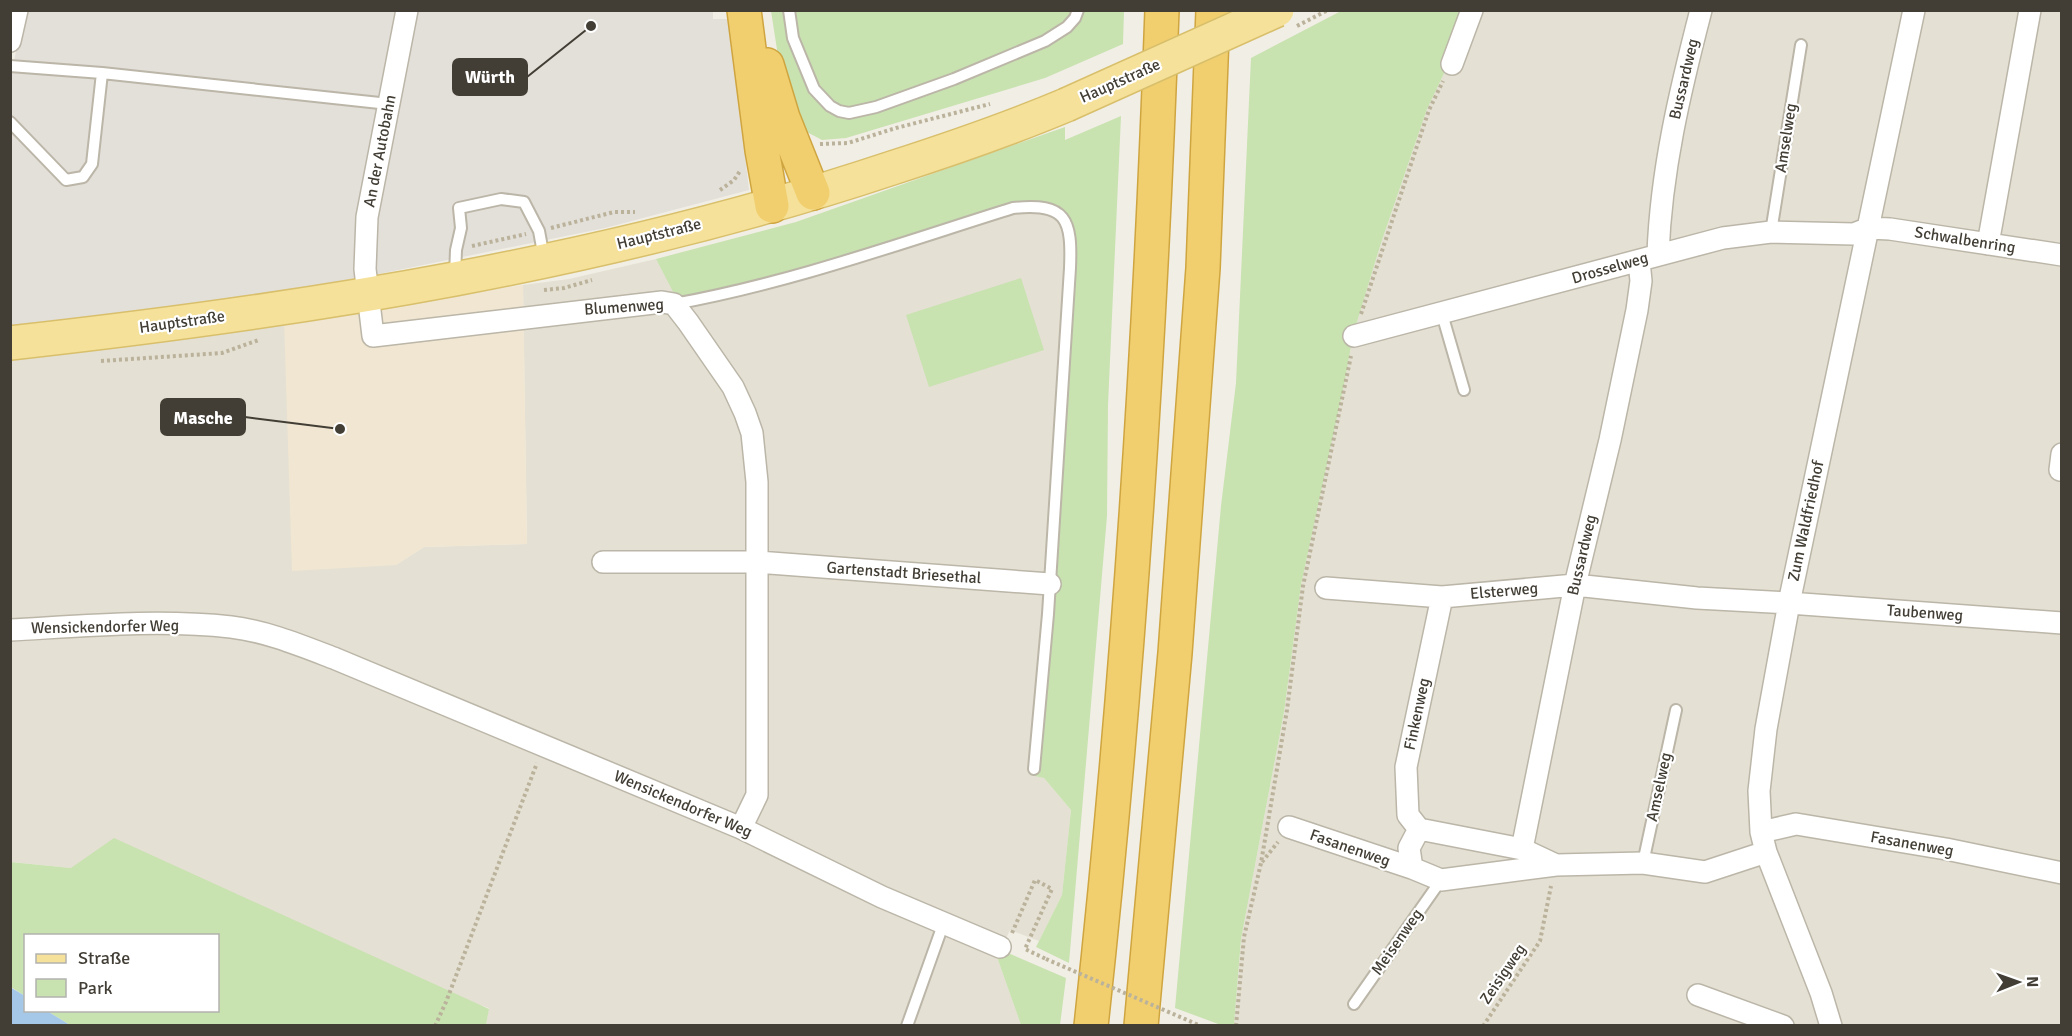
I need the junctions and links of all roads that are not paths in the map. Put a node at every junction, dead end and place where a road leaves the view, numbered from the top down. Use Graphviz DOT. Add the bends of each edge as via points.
graph roads {
  1 [pos="16,10"];
  2 [pos="407,10"];
  3 [pos="744,10"];
  4 [pos="759,10"];
  5 [pos="789,10"];
  6 [pos="1078,10"];
  7 [pos="1162,10"];
  8 [pos="1213,10"];
  9 [pos="1277,10"];
  10 [pos="1472,10"];
  11 [pos="1701,10"];
  12 [pos="1914,10"];
  13 [pos="2030,10"];
  14 [pos="10,41"];
  15 [pos="1801,45"];
  16 [pos="1452,64"];
  17 [pos="10,66"];
  18 [pos="102,73"];
  19 [pos="389,104"];
  20 [pos="10,122"];
  21 [pos="813,193"];
  22 [pos="771,206"];
  23 [pos="1869,228"];
  24 [pos="1772,232"];
  25 [pos="540,238"];
  26 [pos="1988,244"];
  27 [pos="2061,255"];
  28 [pos="1649,257"];
  29 [pos="455,264"];
  30 [pos="368,293"];
  31 [pos="674,304"];
  32 [pos="1442,314"];
  33 [pos="1354,336"];
  34 [pos="10,343"];
  35 [pos="1464,390"];
  36 [pos="603,562"];
  37 [pos="758,562"];
  38 [pos="1050,584"];
  39 [pos="1575,585"];
  40 [pos="1326,588"];
  41 [pos="1442,597"];
  42 [pos="1789,603"];
  43 [pos="2061,623"];
  44 [pos="10,630"];
  45 [pos="1676,710"];
  46 [pos="1034,769"];
  47 [pos="1289,827"];
  48 [pos="741,828"];
  49 [pos="1419,829"];
  50 [pos="1764,842"];
  51 [pos="1522,849"];
  52 [pos="1643,863"];
  53 [pos="1556,865"];
  54 [pos="1412,868"];
  55 [pos="2061,873"];
  56 [pos="1441,880"];
  57 [pos="944,922"];
  58 [pos="1000,947"];
  59 [pos="1698,995"];
  60 [pos="1354,1004"];
  61 [pos="907,1026"];
  62 [pos="1091,1026"];
  63 [pos="1141,1026"];
  64 [pos="1783,1026"];
  65 [pos="1831,1026"];
  1 -- 14 [label="street"];
  2 -- 19 [label="street, An der Autobahn"];
  3 -- 22 [label="highway"];
  4 -- 21 [label="highway" via="774,92"];
  5 -- 6 [label="lane" via="793,38 814,89 830,106 849,113 954,79 1045,41 1067,27"];
  7 -- 62 [label="highway" via="1141,443 1121,719"];
  8 -- 63 [label="highway" via="1203,268 1174,664"];
  9 -- 21 [label="main road, Hauptstraße, bridge" via="1066,105 977,140"];
  10 -- 16 [label="street"];
  11 -- 28 [label="street, Bussardweg" via="1681,88"];
  12 -- 23 [label="street, Zum Waldfriedhof"];
  13 -- 26 [label="street"];
  15 -- 24 [label="lane, Amselweg"];
  17 -- 18 [label="lane"];
  18 -- 19 [label="lane"];
  18 -- 20 [label="lane" via="92,164 83,177 66,180"];
  19 -- 30 [label="street, An der Autobahn" via="367,217"];
  21 -- 22 [label="main road, Hauptstraße"];
  22 -- 25 [label="main road, Hauptstraße" via="639,241"];
  23 -- 24 [label="street, Drosselweg" via="1854,234"];
  23 -- 26 [label="street, Schwalbenring"];
  23 -- 42 [label="street, Zum Waldfriedhof"];
  24 -- 28 [label="street, Drosselweg" via="1723,238"];
  25 -- 29 [label="main road, Hauptstraße"];
  25 -- 29 [label="lane" via="524,202 501,199 459,208 461,228"];
  26 -- 27 [label="street, Schwalbenring"];
  28 -- 32 [label="street, Drosselweg"];
  28 -- 39 [label="street, Bussardweg"];
  29 -- 30 [label="main road, Hauptstraße"];
  30 -- 31 [label="street, Blumenweg" via="374,336 649,302"];
  30 -- 34 [label="main road, Hauptstraße" via="154,327"];
  31 -- 37 [label="street, Blumenweg" via="733,387 752,433"];
  31 -- 38 [label="lane" via="790,278 1013,208 1048,208 1058,214 1067,223 1071,243"];
  32 -- 33 [label="street, Drosselweg"];
  32 -- 35 [label="lane"];
  36 -- 37 [label="street"];
  37 -- 38 [label="street, Gartenstadt Briesethal"];
  37 -- 48 [label="street, Blumenweg" via="757,795"];
  38 -- 46 [label="lane"];
  39 -- 41 [label="street, Elsterweg"];
  39 -- 42 [label="street, Elsterweg"];
  39 -- 51 [label="street, Bussardweg"];
  40 -- 41 [label="street, Elsterweg"];
  41 -- 49 [label="street, Finkenweg" via="1406,767 1408,815"];
  42 -- 43 [label="street, Taubenweg"];
  42 -- 50 [label="street, Zum Waldfriedhof" via="1759,791"];
  44 -- 48 [label="street, Wensickendorfer Weg" via="141,623 232,627 290,642"];
  45 -- 52 [label="lane, Amselweg"];
  47 -- 54 [label="street, Fasanenweg"];
  48 -- 57 [label="street, Wensickendorfer Weg" via="882,897"];
  49 -- 51 [label="street, Fasanenweg"];
  49 -- 54 [label="street, Fasanenweg" via="1409,848"];
  50 -- 52 [label="street, Fasanenweg" via="1705,872"];
  50 -- 55 [label="street, Fasanenweg" via="1796,824"];
  50 -- 65 [label="street, Zum Waldfriedhof"];
  51 -- 53 [label="street, Fasanenweg"];
  52 -- 53 [label="street, Fasanenweg"];
  53 -- 56 [label="street, Fasanenweg"];
  54 -- 56 [label="street, Fasanenweg"];
  56 -- 60 [label="lane, Meisenweg"];
  57 -- 58 [label="street, Wensickendorfer Weg"];
  57 -- 61 [label="lane"];
  59 -- 64 [label="street"];
}
